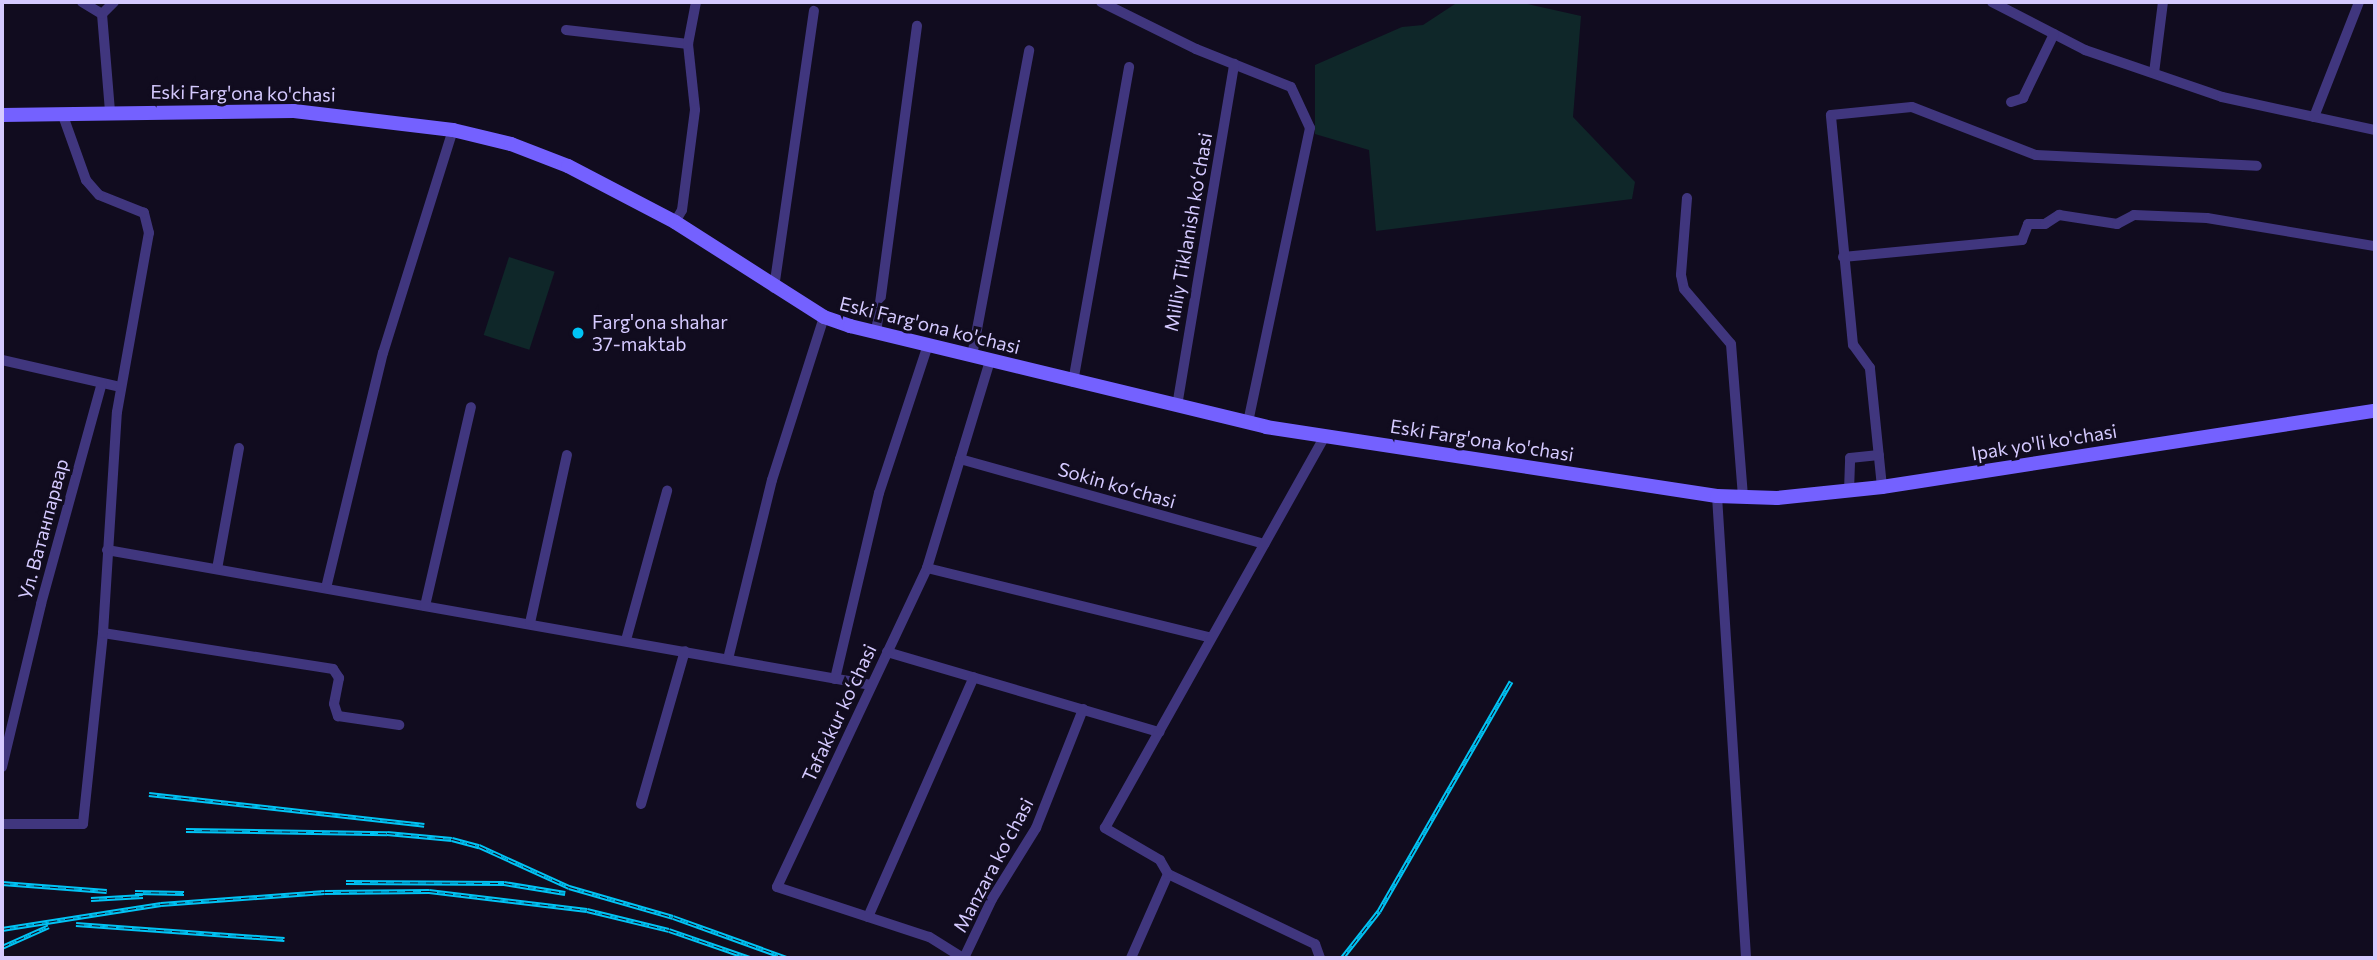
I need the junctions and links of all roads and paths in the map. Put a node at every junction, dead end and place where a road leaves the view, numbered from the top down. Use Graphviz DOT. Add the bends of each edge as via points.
graph roads {
  1 [pos="82,2"];
  2 [pos="114,2"];
  3 [pos="696,2"];
  4 [pos="1101,2"];
  5 [pos="1992,2"];
  6 [pos="2163,2"];
  7 [pos="2359,2"];
  8 [pos="814,11"];
  9 [pos="102,14"];
  10 [pos="917,26"];
  11 [pos="566,30"];
  12 [pos="2054,34"];
  13 [pos="688,44"];
  14 [pos="1029,50"];
  15 [pos="1234,64"];
  16 [pos="1129,67"];
  17 [pos="2154,73"];
  18 [pos="2011,102"];
  19 [pos="110,111"];
  20 [pos="62,113"];
  21 [pos="2,115"];
  22 [pos="2314,117"];
  23 [pos="453,130"];
  24 [pos="2375,130"];
  25 [pos="2257,166"];
  26 [pos="1686,198"];
  27 [pos="675,222"];
  28 [pos="2375,246"];
  29 [pos="1843,257"];
  30 [pos="774,288"];
  31 [pos="824,317"];
  32 [pos="876,332"];
  33 [pos="928,345"];
  34 [pos="972,356"];
  35 [pos="4,360"];
  36 [pos="990,360"];
  37 [pos="2,374"];
  38 [pos="1073,382"];
  39 [pos="102,383"];
  40 [pos="121,387"];
  41 [pos="1177,406"];
  42 [pos="471,407"];
  43 [pos="2375,411"];
  44 [pos="1248,423"];
  45 [pos="1325,436"];
  46 [pos="239,448"];
  47 [pos="567,455"];
  48 [pos="1879,455"];
  49 [pos="960,459"];
  50 [pos="1882,487"];
  51 [pos="667,491"];
  52 [pos="1849,491"];
  53 [pos="1717,496"];
  54 [pos="1743,498"];
  55 [pos="1264,544"];
  56 [pos="107,550"];
  57 [pos="927,568"];
  58 [pos="217,569"];
  59 [pos="326,588"];
  60 [pos="425,606"];
  61 [pos="530,623"];
  62 [pos="103,633"];
  63 [pos="1211,638"];
  64 [pos="626,640"];
  65 [pos="685,651"];
  66 [pos="887,652"];
  67 [pos="728,659"];
  68 [pos="974,677"];
  69 [pos="835,679"];
  70 [pos="872,685"];
  71 [pos="1083,709"];
  72 [pos="399,725"];
  73 [pos="1159,732"];
  74 [pos="2,767"];
  75 [pos="642,804"];
  76 [pos="2,824"];
  77 [pos="1168,874"];
  78 [pos="868,917"];
  79 [pos="964,958"];
  80 [pos="1131,958"];
  81 [pos="1320,958"];
  82 [pos="1746,958"];
  1 -- 9 [label="street"];
  2 -- 9 [label="street"];
  3 -- 13 [label="street"];
  4 -- 15 [label="street"];
  5 -- 12 [label="street"];
  6 -- 17 [label="street"];
  7 -- 22 [label="street"];
  8 -- 30 [label="street"];
  9 -- 19 [label="street"];
  10 -- 32 [label="street"];
  11 -- 13 [label="street"];
  12 -- 17 [label="street" via="2085,50"];
  12 -- 18 [label="street" via="2023,98"];
  13 -- 27 [label="street" via="695,110 682,210"];
  14 -- 34 [label="street"];
  15 -- 41 [label="street, Milliy Tiklanish koʻchasi"];
  15 -- 44 [label="street" via="1292,87 1310,128"];
  16 -- 38 [label="street"];
  17 -- 22 [label="street" via="2222,97"];
  19 -- 20 [label="main road, Eski Farg'ona ko'chasi"];
  19 -- 23 [label="main road, Eski Farg'ona ko'chasi" via="294,111"];
  20 -- 21 [label="main road, Eski Farg'ona ko'chasi"];
  20 -- 40 [label="street" via="86,180 99,195 144,213 149,233"];
  22 -- 24 [label="street"];
  23 -- 27 [label="main road, Eski Farg'ona ko'chasi" via="539,154"];
  23 -- 59 [label="street" via="383,354"];
  25 -- 29 [label="street" via="2036,155 1912,107 1831,115"];
  26 -- 54 [label="street" via="1681,275 1684,289 1731,344"];
  27 -- 30 [label="main road, Eski Farg'ona ko'chasi"];
  28 -- 29 [label="street" via="2207,218 2134,215 2117,223 2059,215 2045,224 2028,224 2022,240"];
  29 -- 48 [label="street" via="1853,345 1870,368"];
  30 -- 31 [label="main road, Eski Farg'ona ko'chasi"];
  31 -- 32 [label="main road, Eski Farg'ona ko'chasi"];
  31 -- 67 [label="street" via="772,480"];
  32 -- 33 [label="main road, Eski Farg'ona ko'chasi"];
  33 -- 34 [label="main road, Eski Farg'ona ko'chasi"];
  33 -- 69 [label="street" via="879,493"];
  34 -- 36 [label="main road, Eski Farg'ona ko'chasi"];
  35 -- 37 [label="street"];
  35 -- 39 [label="street"];
  36 -- 38 [label="main road, Eski Farg'ona ko'chasi"];
  36 -- 49 [label="street, Tafakkur koʻchasi"];
  38 -- 41 [label="main road, Eski Farg'ona ko'chasi"];
  39 -- 40 [label="street"];
  39 -- 74 [label="street, Ул. Ватанпарвар"];
  40 -- 56 [label="street"];
  41 -- 44 [label="main road, Eski Farg'ona ko'chasi"];
  42 -- 60 [label="street"];
  43 -- 50 [label="main road, Ipak yo'li ko'chasi"];
  44 -- 45 [label="main road, Eski Farg'ona ko'chasi"];
  45 -- 53 [label="main road, Eski Farg'ona ko'chasi"];
  45 -- 55 [label="street"];
  46 -- 58 [label="street"];
  47 -- 61 [label="street"];
  48 -- 50 [label="street"];
  48 -- 52 [label="street" via="1850,458"];
  49 -- 55 [label="street, Sokin koʻchasi"];
  49 -- 57 [label="street, Tafakkur koʻchasi"];
  50 -- 52 [label="main road, Ipak yo'li ko'chasi"];
  51 -- 64 [label="street"];
  52 -- 54 [label="main road, Ipak yo'li ko'chasi"];
  53 -- 54 [label="main road, Ipak yo'li ko'chasi"];
  53 -- 82 [label="street"];
  55 -- 63 [label="street"];
  56 -- 58 [label="street"];
  56 -- 62 [label="street"];
  57 -- 63 [label="street"];
  57 -- 66 [label="street, Tafakkur koʻchasi"];
  58 -- 59 [label="street"];
  59 -- 60 [label="street"];
  60 -- 61 [label="street"];
  61 -- 64 [label="street"];
  62 -- 72 [label="street" via="333,669 340,678 334,704 338,716"];
  62 -- 76 [label="street" via="83,824"];
  63 -- 73 [label="street"];
  64 -- 65 [label="street"];
  65 -- 67 [label="street"];
  65 -- 75 [label="street"];
  66 -- 68 [label="street"];
  66 -- 70 [label="street, Tafakkur koʻchasi"];
  67 -- 69 [label="street"];
  68 -- 71 [label="street"];
  68 -- 78 [label="street"];
  69 -- 70 [label="street"];
  70 -- 78 [label="street, Tafakkur koʻchasi" via="777,887"];
  71 -- 73 [label="street"];
  71 -- 79 [label="street, Manzara koʻchasi" via="1036,828 992,900"];
  73 -- 77 [label="street" via="1105,828 1160,860"];
  77 -- 80 [label="street"];
  77 -- 81 [label="street" via="1315,944"];
  78 -- 79 [label="street, Tafakkur koʻchasi" via="929,937"];
}
